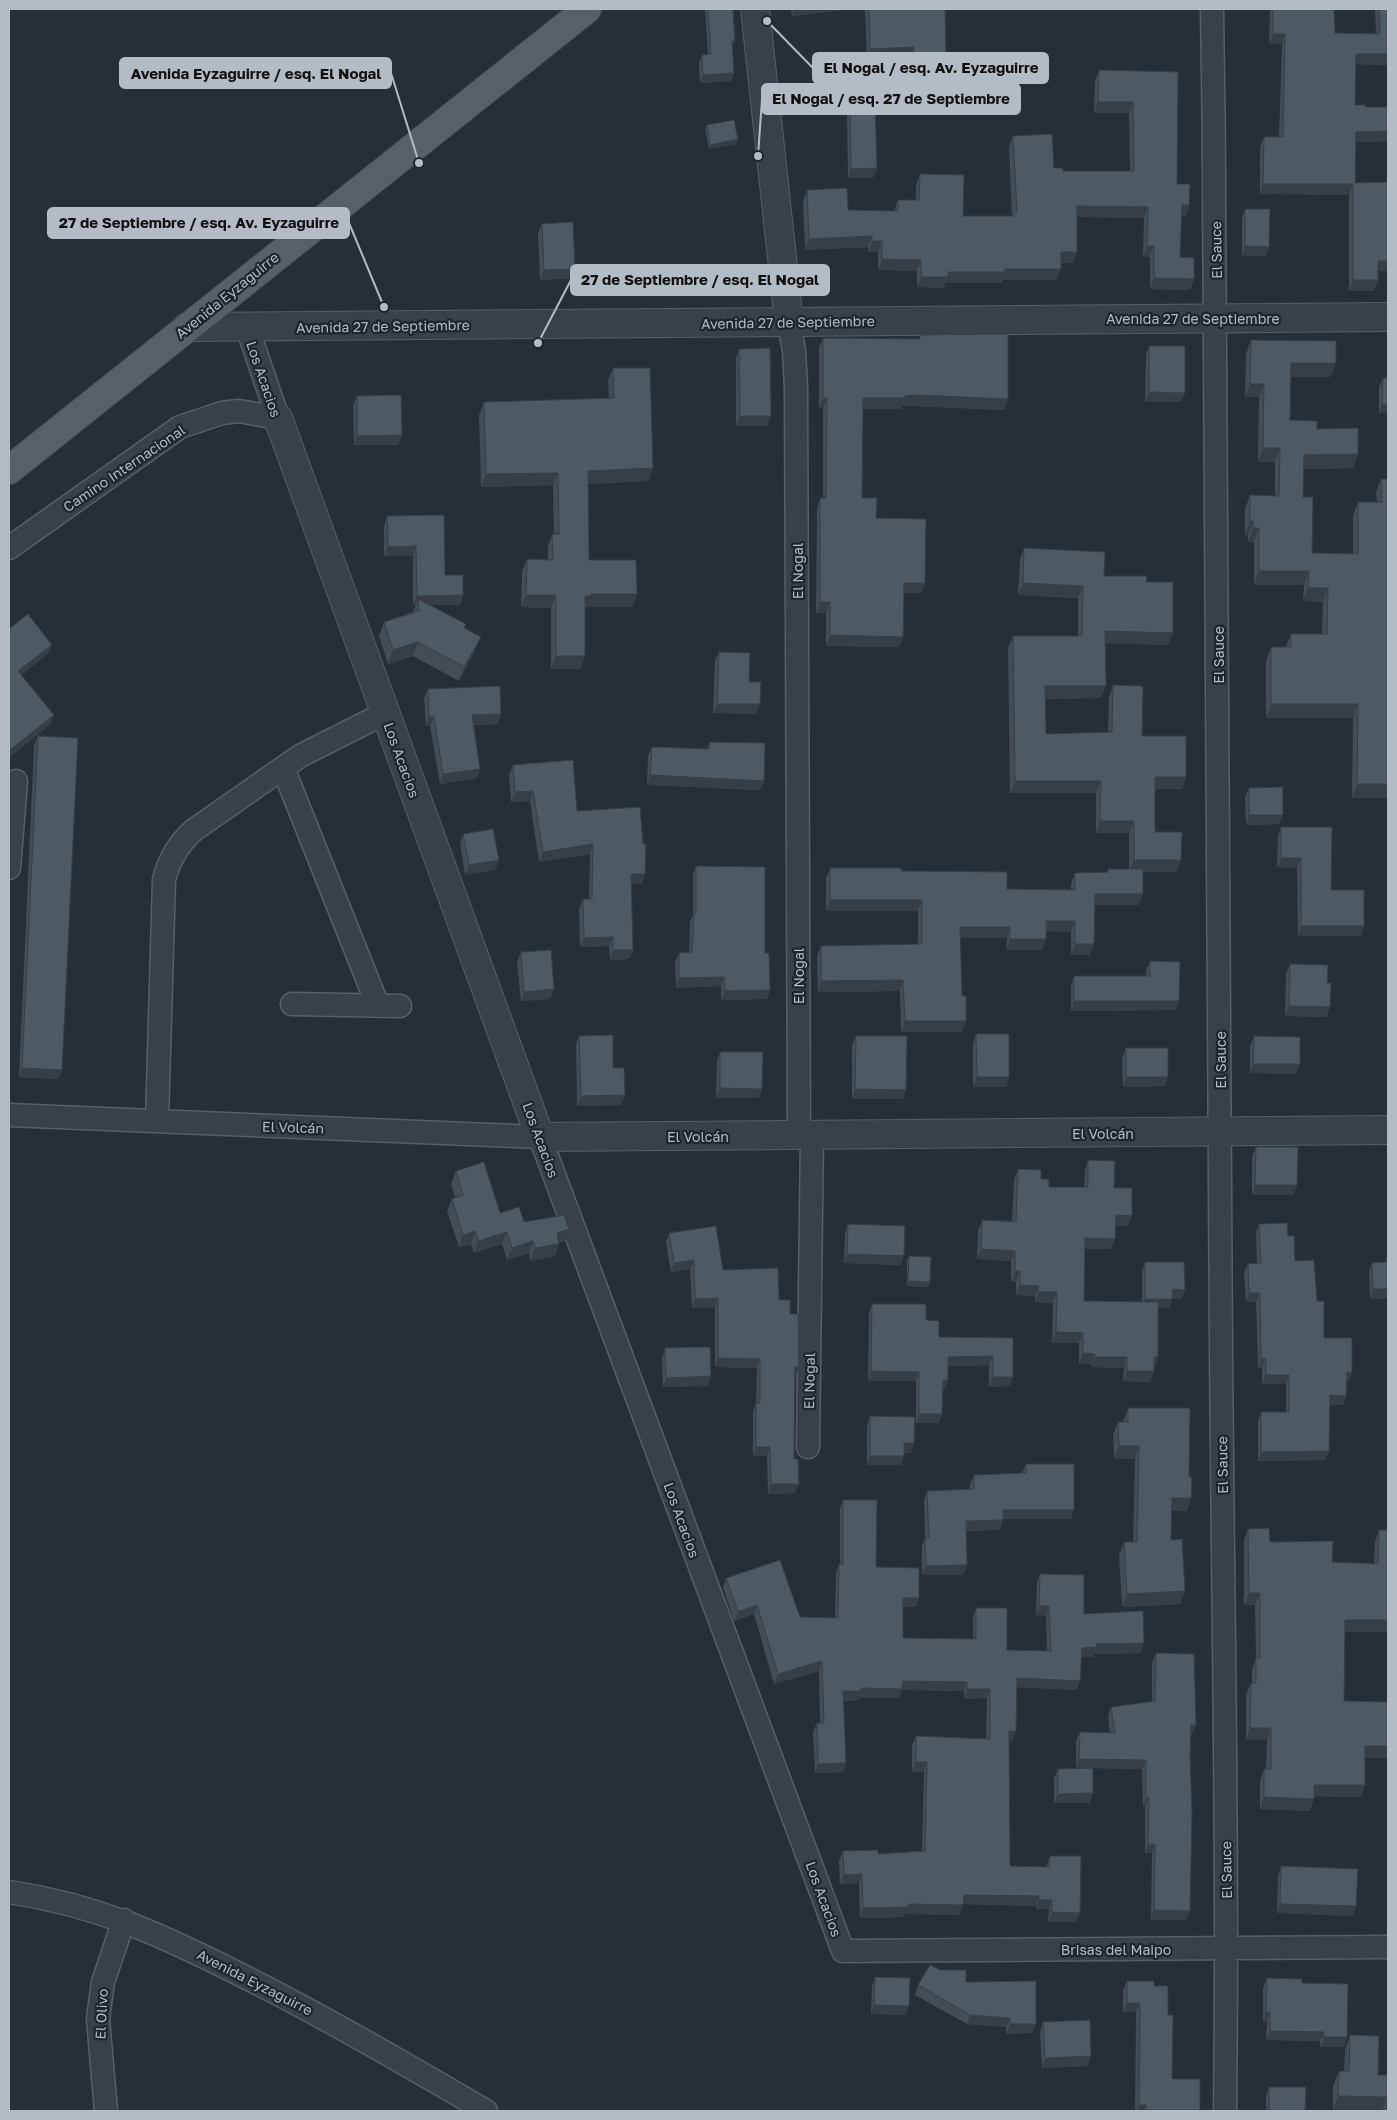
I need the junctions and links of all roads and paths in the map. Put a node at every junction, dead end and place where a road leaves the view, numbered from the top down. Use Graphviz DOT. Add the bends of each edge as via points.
graph roads {
  1 [pos="587,9"];
  2 [pos="755,9"];
  3 [pos="1212,9"];
  4 [pos="1388,317"];
  5 [pos="1217,318"];
  6 [pos="789,322"];
  7 [pos="187,327"];
  8 [pos="247,327"];
  9 [pos="278,418"];
  10 [pos="9,470"];
  11 [pos="9,548"];
  12 [pos="386,714"];
  13 [pos="283,768"];
  14 [pos="11,780"];
  15 [pos="9,868"];
  16 [pos="292,1004"];
  17 [pos="378,1006"];
  18 [pos="400,1006"];
  19 [pos="9,1115"];
  20 [pos="157,1121"];
  21 [pos="1388,1130"];
  22 [pos="1220,1132"];
  23 [pos="805,1135"];
  24 [pos="540,1137"];
  25 [pos="808,1447"];
  26 [pos="9,1892"];
  27 [pos="124,1920"];
  28 [pos="1388,1947"];
  29 [pos="1227,1948"];
  30 [pos="843,1951"];
  31 [pos="107,2111"];
  32 [pos="486,2111"];
  33 [pos="1225,2111"];
  1 -- 7 [label="main road, Avenida Eyzaguirre"];
  2 -- 6 [label="street, El Nogal"];
  3 -- 5 [label="street, El Sauce"];
  4 -- 5 [label="street, Avenida 27 de Septiembre"];
  5 -- 6 [label="street, Avenida 27 de Septiembre"];
  5 -- 22 [label="street, El Sauce"];
  6 -- 8 [label="street, Avenida 27 de Septiembre"];
  6 -- 23 [label="street, El Nogal" via="796,387"];
  7 -- 8 [label="street, Avenida 27 de Septiembre"];
  7 -- 10 [label="main road, Avenida Eyzaguirre"];
  8 -- 9 [label="street, Los Acacios"];
  9 -- 11 [label="street, Camino Internacional" via="239,411 222,413 180,428"];
  9 -- 12 [label="street, Los Acacios"];
  12 -- 13 [label="street" via="300,756"];
  12 -- 24 [label="street, Los Acacios"];
  13 -- 17 [label="street"];
  13 -- 20 [label="street" via="188,835 167,866"];
  14 -- 15 [label="street"];
  16 -- 17 [label="street"];
  17 -- 18 [label="street"];
  19 -- 20 [label="street, El Volcán"];
  20 -- 24 [label="street, El Volcán"];
  21 -- 22 [label="street, El Volcán"];
  22 -- 23 [label="street, El Volcán"];
  22 -- 29 [label="street, El Sauce"];
  23 -- 24 [label="street, El Volcán"];
  23 -- 25 [label="street, El Nogal"];
  24 -- 30 [label="street, Los Acacios"];
  26 -- 27 [label="street, Avenida Eyzaguirre" via="46,1898"];
  27 -- 31 [label="street, El Olivo" via="103,1982 98,2019"];
  27 -- 32 [label="street, Avenida Eyzaguirre" via="178,1943 324,2017"];
  28 -- 29 [label="street, Brisas del Maipo"];
  29 -- 30 [label="street, Brisas del Maipo"];
  29 -- 33 [label="street, El Sauce"];
}
